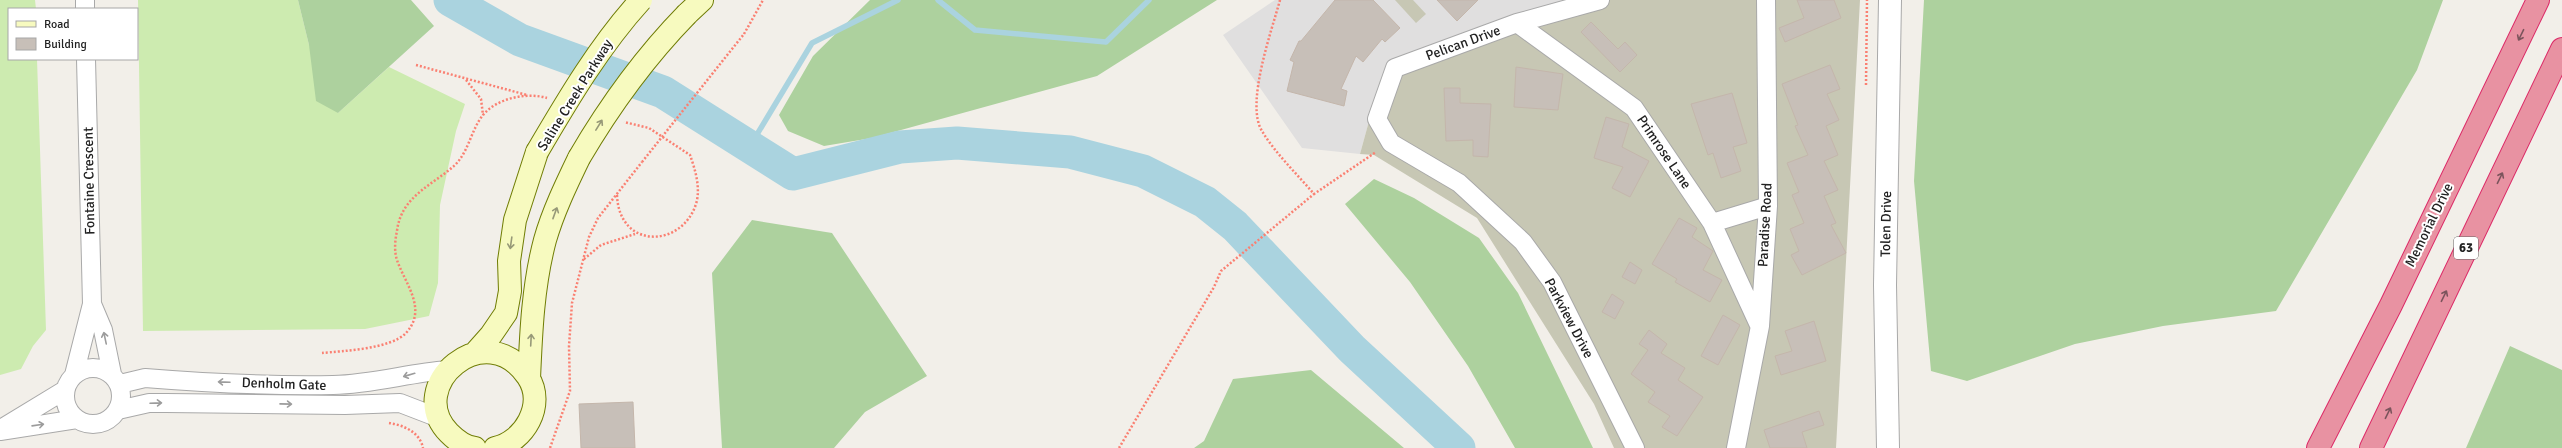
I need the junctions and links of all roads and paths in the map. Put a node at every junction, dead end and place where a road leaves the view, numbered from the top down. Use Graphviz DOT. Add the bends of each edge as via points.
graph roads {
  1 [pos="641,0"];
  2 [pos="763,0"];
  3 [pos="1280,0"];
  4 [pos="1600,0"];
  5 [pos="1766,0"];
  6 [pos="1890,0"];
  7 [pos="2538,0"];
  8 [pos="694,7"];
  9 [pos="1517,23"];
  10 [pos="2562,49"];
  11 [pos="86,60"];
  12 [pos="416,65"];
  13 [pos="466,80"];
  14 [pos="527,95"];
  15 [pos="483,115"];
  16 [pos="1389,138"];
  17 [pos="1314,194"];
  18 [pos="1768,206"];
  19 [pos="1712,223"];
  20 [pos="635,234"];
  21 [pos="583,259"];
  22 [pos="92,304"];
  23 [pos="2391,305"];
  24 [pos="1760,326"];
  25 [pos="474,353"];
  26 [pos="448,370"];
  27 [pos="116,379"];
  28 [pos="529,379"];
  29 [pos="69,383"];
  30 [pos="118,410"];
  31 [pos="77,419"];
  32 [pos="386,422"];
  33 [pos="0,430"];
  34 [pos="444,432"];
  35 [pos="500,447"];
  36 [pos="423,448"];
  37 [pos="475,448"];
  38 [pos="550,448"];
  39 [pos="1119,448"];
  40 [pos="1635,448"];
  41 [pos="1736,448"];
  42 [pos="1888,448"];
  43 [pos="2304,448"];
  44 [pos="2318,448"];
  45 [pos="2371,448"];
  1 -- 25 [label="main road, Saline Creek Parkway, one-way, bridge" via="624,19 590,68 537,152 515,220 509,261 510,291 506,313 491,335"];
  2 -- 21 [label="path, bridge" via="744,34 598,218"];
  3 -- 17 [label="path" via="1268,42 1255,112 1261,130"];
  4 -- 9 [label="street, Pelican Drive"];
  5 -- 18 [label="street, Paradise Road"];
  6 -- 42 [label="street, Tolen Drive" via="1884,285"];
  7 -- 23 [label="highway, Memorial Drive, one-way"];
  28 -- 8 [label="main road, one-way, bridge" via="532,313 545,240 556,208 579,158 627,82 659,42"];
  9 -- 16 [label="street, Pelican Drive" via="1395,68 1377,118"];
  9 -- 19 [label="street, Primrose Lane" via="1634,108"];
  45 -- 10 [label="highway, 63, one-way"];
  11 -- 22 [label="street, Fontaine Crescent"];
  12 -- 13 [label="path"];
  13 -- 14 [label="path"];
  13 -- 15 [label="path" via="480,99"];
  16 -- 17 [label="path"];
  16 -- 40 [label="street, Parkview Drive" via="1459,183 1523,242 1552,282"];
  17 -- 39 [label="path" via="1221,271"];
  18 -- 19 [label="street"];
  18 -- 24 [label="street, Paradise Road"];
  19 -- 24 [label="street, Primrose Lane"];
  20 -- 21 [label="path" via="601,246"];
  21 -- 38 [label="path" via="572,303 569,346 570,391"];
  27 -- 22 [label="street, Fontaine Crescent, one-way" via="103,330"];
  22 -- 29 [label="street, Fontaine Crescent"];
  23 -- 43 [label="highway"];
  23 -- 44 [label="highway, Memorial Drive"];
  24 -- 41 [label="street, Paradise Road"];
  25 -- 26 [label="main road" via="460,359"];
  25 -- 28 [label="main road" via="492,352 506,357 520,366"];
  26 -- 27 [label="street, Denholm Gate, one-way" via="415,373 387,381 334,385"];
  26 -- 34 [label="main road" via="440,384 436,399"];
  27 -- 29 [label="street" via="97,367 81,370"];
  27 -- 30 [label="street" via="122,402"];
  28 -- 35 [label="main road" via="534,394 527,426 517,438"];
  29 -- 31 [label="street" via="67,406"];
  29 -- 33 [label="street"];
  30 -- 31 [label="street" via="104,422 90,424"];
  30 -- 34 [label="street, Denholm Gate, one-way" via="166,403 345,405 400,402"];
  33 -- 31 [label="street, one-way"];
  32 -- 36 [label="path" via="409,429 417,435"];
  34 -- 37 [label="main road" via="457,441"];
}
